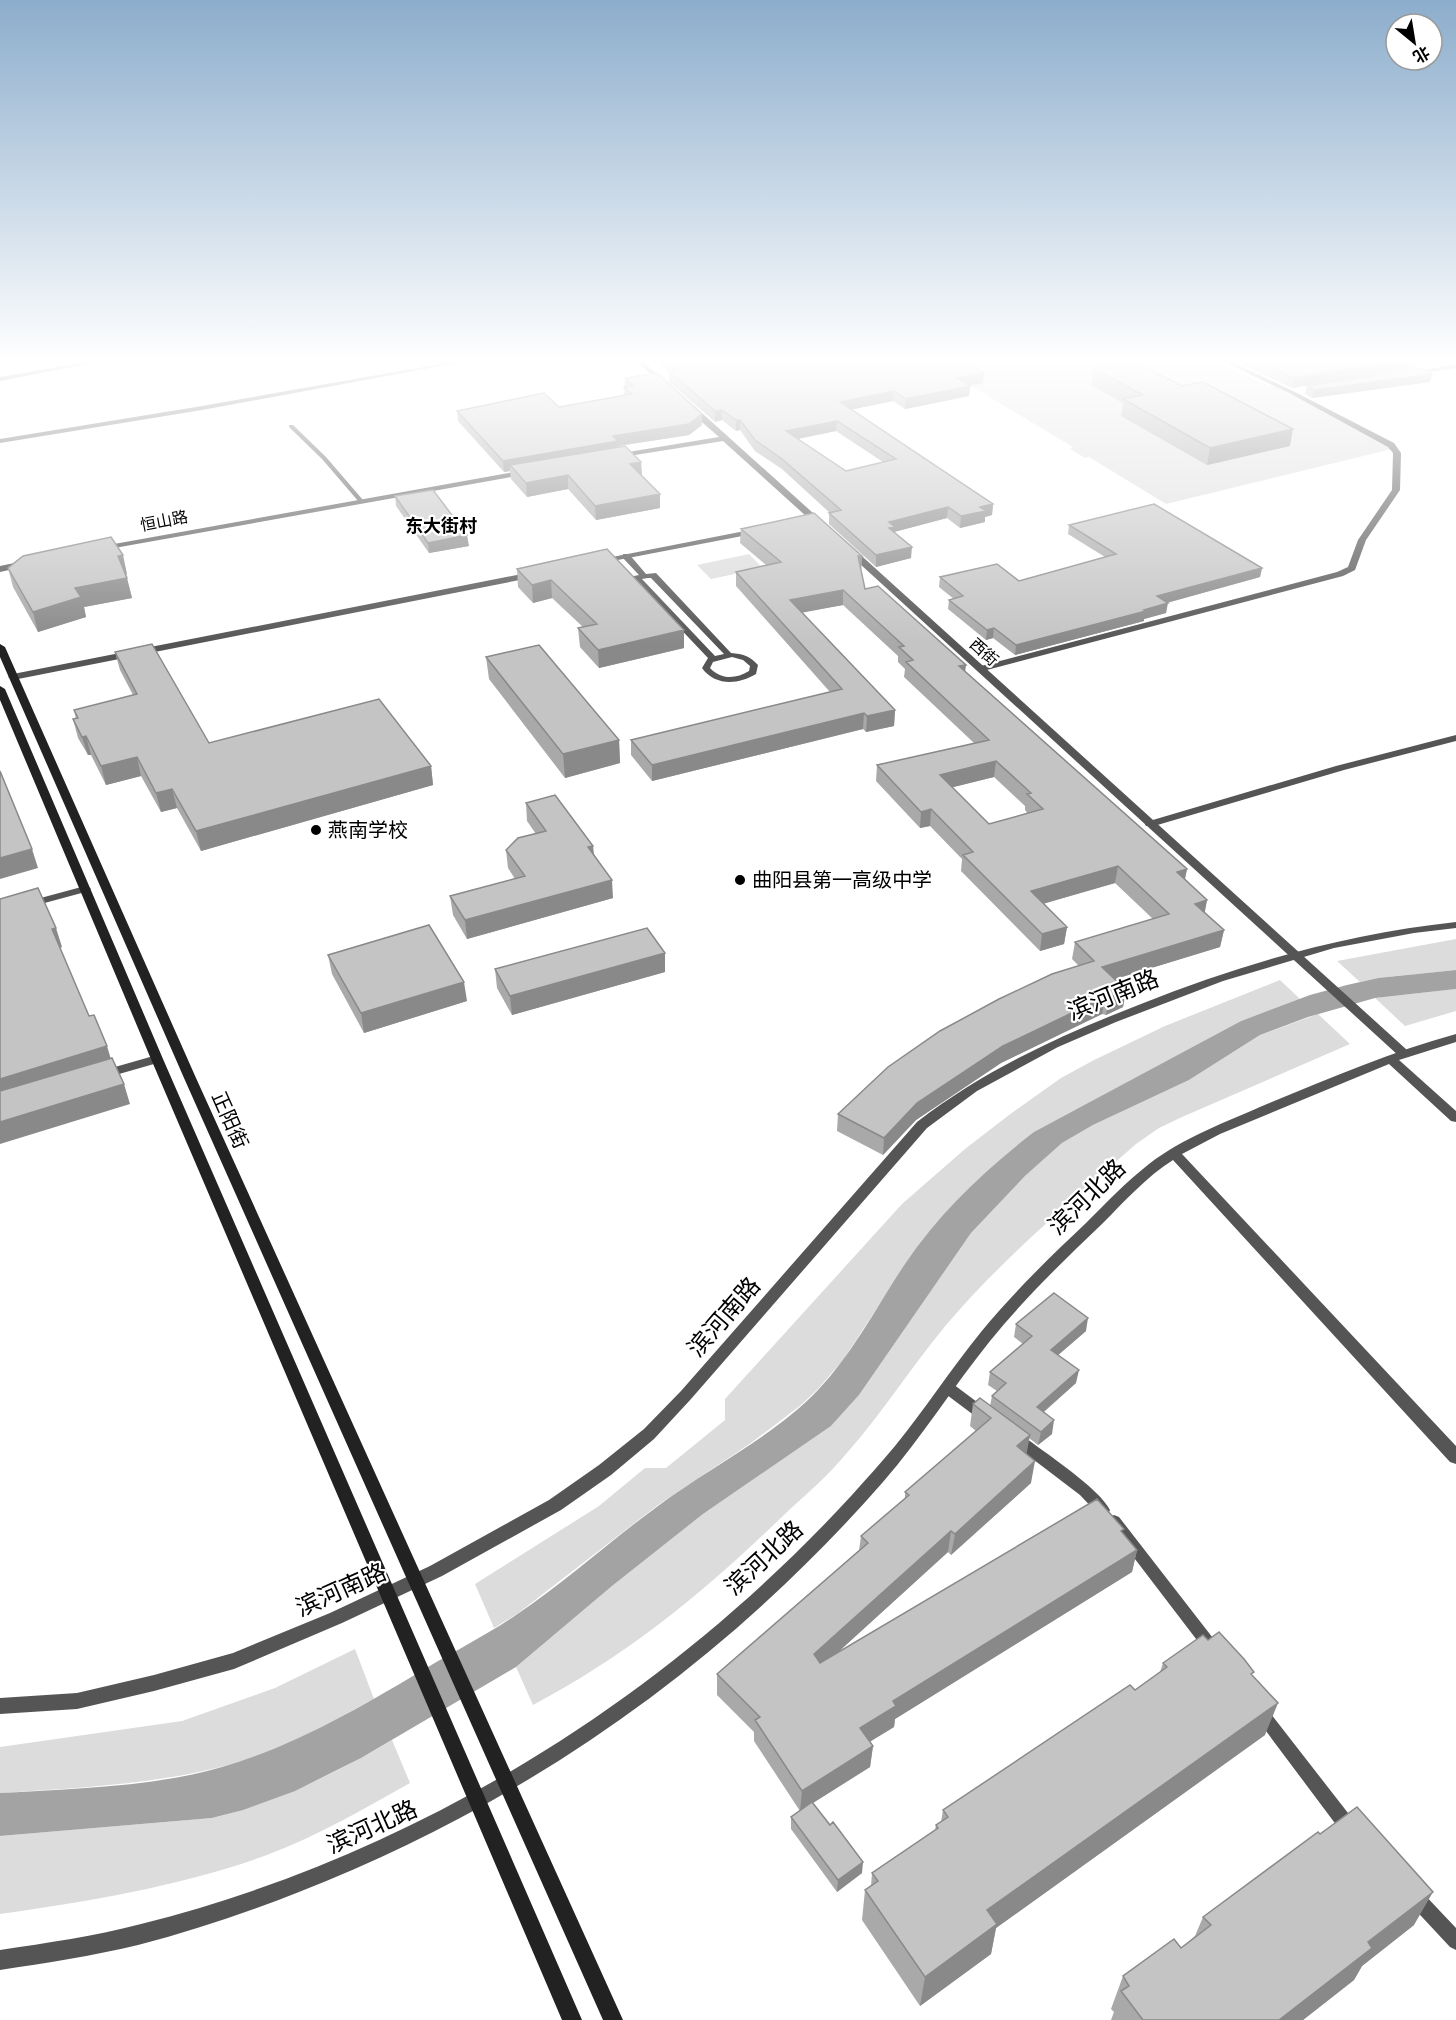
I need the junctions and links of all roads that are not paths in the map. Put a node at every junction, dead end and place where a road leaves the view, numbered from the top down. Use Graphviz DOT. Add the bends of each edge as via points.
graph roads {
  1 [pos="322,456"];
  2 [pos="617,456"];
  3 [pos="744,456"];
  4 [pos="1397,456"];
  5 [pos="607,458"];
  6 [pos="537,470"];
  7 [pos="361,501"];
  8 [pos="815,520"];
  9 [pos="804,522"];
  10 [pos="760,530"];
  11 [pos="832,534"];
  12 [pos="840,542"];
  13 [pos="90,551"];
  14 [pos="626,556"];
  15 [pos="34,562"];
  16 [pos="592,563"];
  17 [pos="0,569"];
  18 [pos="546,572"];
  19 [pos="645,577"];
  20 [pos="0,647"];
  21 [pos="729,655"];
  22 [pos="713,659"];
  23 [pos="980,669"];
  24 [pos="13,677"];
  25 [pos="0,689"];
  26 [pos="1456,738"];
  27 [pos="1150,824"];
  28 [pos="85,889"];
  29 [pos="0,912"];
  30 [pos="1456,925"];
  31 [pos="1293,954"];
  32 [pos="1456,1038"];
  33 [pos="1396,1056"];
  34 [pos="157,1059"];
  35 [pos="89,1079"];
  36 [pos="1456,1118"];
  37 [pos="1174,1153"];
  38 [pos="948,1388"];
  39 [pos="1456,1457"];
  40 [pos="416,1581"];
  41 [pos="388,1593"];
  42 [pos="1222,1662"];
  43 [pos="1251,1699"];
  44 [pos="0,1706"];
  45 [pos="507,1785"];
  46 [pos="478,1801"];
  47 [pos="1360,1841"];
  48 [pos="1406,1890"];
  49 [pos="1456,1941"];
  50 [pos="0,1960"];
  51 [pos="573,2020"];
  52 [pos="613,2020"];
  1 -- 7 [label="lane"];
  2 -- 5 [label="street"];
  3 -- 8 [label="street"];
  4 -- 23 [label="street" via="1396,490 1362,540 1352,568"];
  6 -- 7 [label="street, 恒山路"];
  7 -- 13 [label="street, 恒山路"];
  8 -- 9 [label="street"];
  8 -- 11 [label="street"];
  10 -- 14 [label="street"];
  12 -- 23 [label="street, 西街"];
  14 -- 16 [label="street"];
  14 -- 19 [label="lane"];
  15 -- 17 [label="street"];
  18 -- 24 [label="street"];
  19 -- 21 [label="lane" via="653,575"];
  19 -- 22 [label="lane" via="637,578"];
  20 -- 24 [label="main road, 正阳街"];
  21 -- 22 [label="lane"];
  21 -- 22 [label="lane" via="751,661 753,672 739,679 717,678 706,668"];
  23 -- 27 [label="street, 西街"];
  24 -- 40 [label="main road, 正阳街"];
  25 -- 28 [label="main road"];
  26 -- 27 [label="street"];
  27 -- 31 [label="street, 西街"];
  28 -- 29 [label="street"];
  28 -- 34 [label="main road"];
  30 -- 31 [label="street, 滨河南路" via="1367,936"];
  31 -- 33 [label="street, 西街" via="1387,1039"];
  31 -- 40 [label="street, 滨河南路" via="1198,985 1046,1046 952,1100 922,1125 649,1434 555,1505"];
  32 -- 33 [label="street, 滨河北路"];
  33 -- 36 [label="street, 西街"];
  33 -- 37 [label="street, 滨河北路" via="1232,1124"];
  34 -- 35 [label="lane"];
  34 -- 41 [label="main road"];
  37 -- 38 [label="street, 滨河北路" via="1146,1174 1018,1299"];
  37 -- 39 [label="street"];
  38 -- 42 [label="lane" via="1085,1491 1113,1520"];
  38 -- 45 [label="street, 滨河北路" via="874,1481 750,1605 595,1729"];
  40 -- 41 [label="street, 滨河南路"];
  40 -- 45 [label="main road, 正阳街"];
  41 -- 44 [label="street, 滨河南路" via="222,1664 77,1701"];
  41 -- 46 [label="main road"];
  43 -- 47 [label="lane"];
  45 -- 46 [label="street, 滨河北路"];
  45 -- 52 [label="main road, 正阳街"];
  46 -- 50 [label="street, 滨河北路" via="397,1843 227,1910 90,1946"];
  46 -- 51 [label="main road"];
  48 -- 49 [label="lane"];
}
